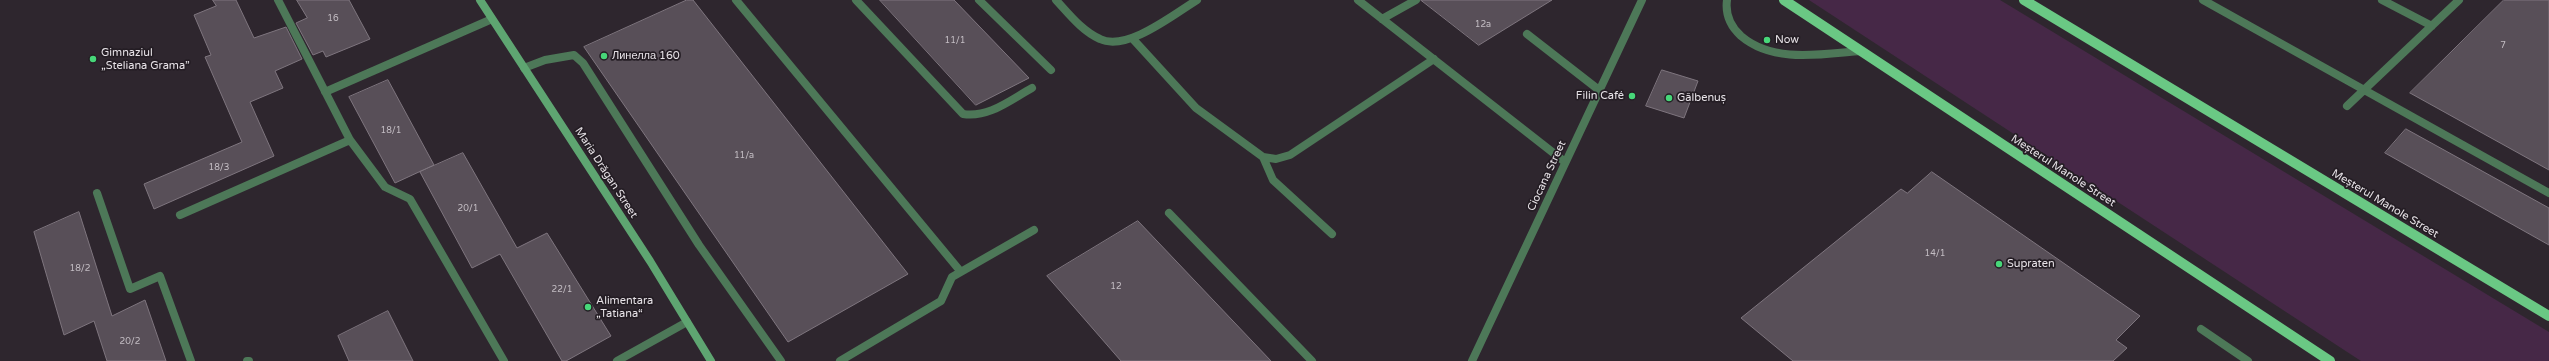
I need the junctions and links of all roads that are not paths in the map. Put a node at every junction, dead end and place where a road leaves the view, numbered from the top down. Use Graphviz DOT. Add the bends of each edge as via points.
graph roads {
  1 [pos="278,0"];
  2 [pos="480,0"];
  3 [pos="736,0"];
  4 [pos="856,0"];
  5 [pos="979,0"];
  6 [pos="1056,0"];
  7 [pos="1197,0"];
  8 [pos="1358,0"];
  9 [pos="1416,0"];
  10 [pos="1642,0"];
  11 [pos="1726,0"];
  12 [pos="1784,0"];
  13 [pos="2024,0"];
  14 [pos="2203,0"];
  15 [pos="2382,0"];
  16 [pos="2459,0"];
  17 [pos="492,19"];
  18 [pos="1382,19"];
  19 [pos="2432,26"];
  20 [pos="1527,34"];
  21 [pos="1132,38"];
  22 [pos="1861,51"];
  23 [pos="1434,59"];
  24 [pos="524,68"];
  25 [pos="1051,70"];
  26 [pos="1032,88"];
  27 [pos="1599,90"];
  28 [pos="2364,90"];
  29 [pos="325,92"];
  30 [pos="2347,106"];
  31 [pos="350,140"];
  32 [pos="1263,157"];
  33 [pos="1565,162"];
  34 [pos="2549,193"];
  35 [pos="97,194"];
  36 [pos="1169,213"];
  37 [pos="180,215"];
  38 [pos="1034,230"];
  39 [pos="1332,234"];
  40 [pos="961,272"];
  41 [pos="2549,316"];
  42 [pos="687,322"];
  43 [pos="2201,329"];
  44 [pos="191,361"];
  45 [pos="504,361"];
  46 [pos="617,361"];
  47 [pos="711,361"];
  48 [pos="781,361"];
  49 [pos="840,361"];
  50 [pos="1312,361"];
  51 [pos="1472,361"];
  52 [pos="2248,361"];
  53 [pos="2330,361"];
  1 -- 29 [label="street"];
  2 -- 17 [label="main road, Maria Drăgan Street"];
  3 -- 40 [label="street"];
  4 -- 26 [label="street" via="963,114 982,115"];
  5 -- 25 [label="street"];
  6 -- 21 [label="street" via="1091,33 1109,42"];
  7 -- 21 [label="street"];
  8 -- 18 [label="street"];
  9 -- 18 [label="street"];
  10 -- 27 [label="street, Ciocana Street"];
  11 -- 22 [label="street" via="1725,8 1730,25 1743,39 1766,51 1791,54"];
  12 -- 22 [label="main road, Meșterul Manole Street"];
  13 -- 41 [label="main road, Meșterul Manole Street"];
  14 -- 28 [label="street"];
  15 -- 19 [label="street"];
  16 -- 19 [label="street"];
  17 -- 24 [label="main road, Maria Drăgan Street"];
  17 -- 29 [label="street"];
  18 -- 23 [label="street"];
  19 -- 28 [label="street"];
  20 -- 27 [label="street"];
  21 -- 32 [label="street" via="1196,108"];
  22 -- 53 [label="main road, Meșterul Manole Street"];
  23 -- 32 [label="street" via="1290,155 1276,159"];
  23 -- 33 [label="street"];
  24 -- 42 [label="main road, Maria Drăgan Street"];
  24 -- 48 [label="street" via="564,55 574,55 583,63 699,245"];
  27 -- 33 [label="street, Ciocana Street"];
  28 -- 30 [label="street"];
  28 -- 34 [label="street"];
  29 -- 31 [label="street"];
  31 -- 37 [label="street"];
  31 -- 45 [label="street" via="385,187 410,199"];
  32 -- 39 [label="street" via="1273,180"];
  33 -- 51 [label="street, Ciocana Street"];
  35 -- 44 [label="street" via="130,289 160,276"];
  36 -- 50 [label="street"];
  38 -- 40 [label="street"];
  40 -- 49 [label="street" via="952,277 940,301"];
  42 -- 46 [label="street"];
  42 -- 47 [label="main road, Maria Drăgan Street"];
  43 -- 52 [label="street"];
}
